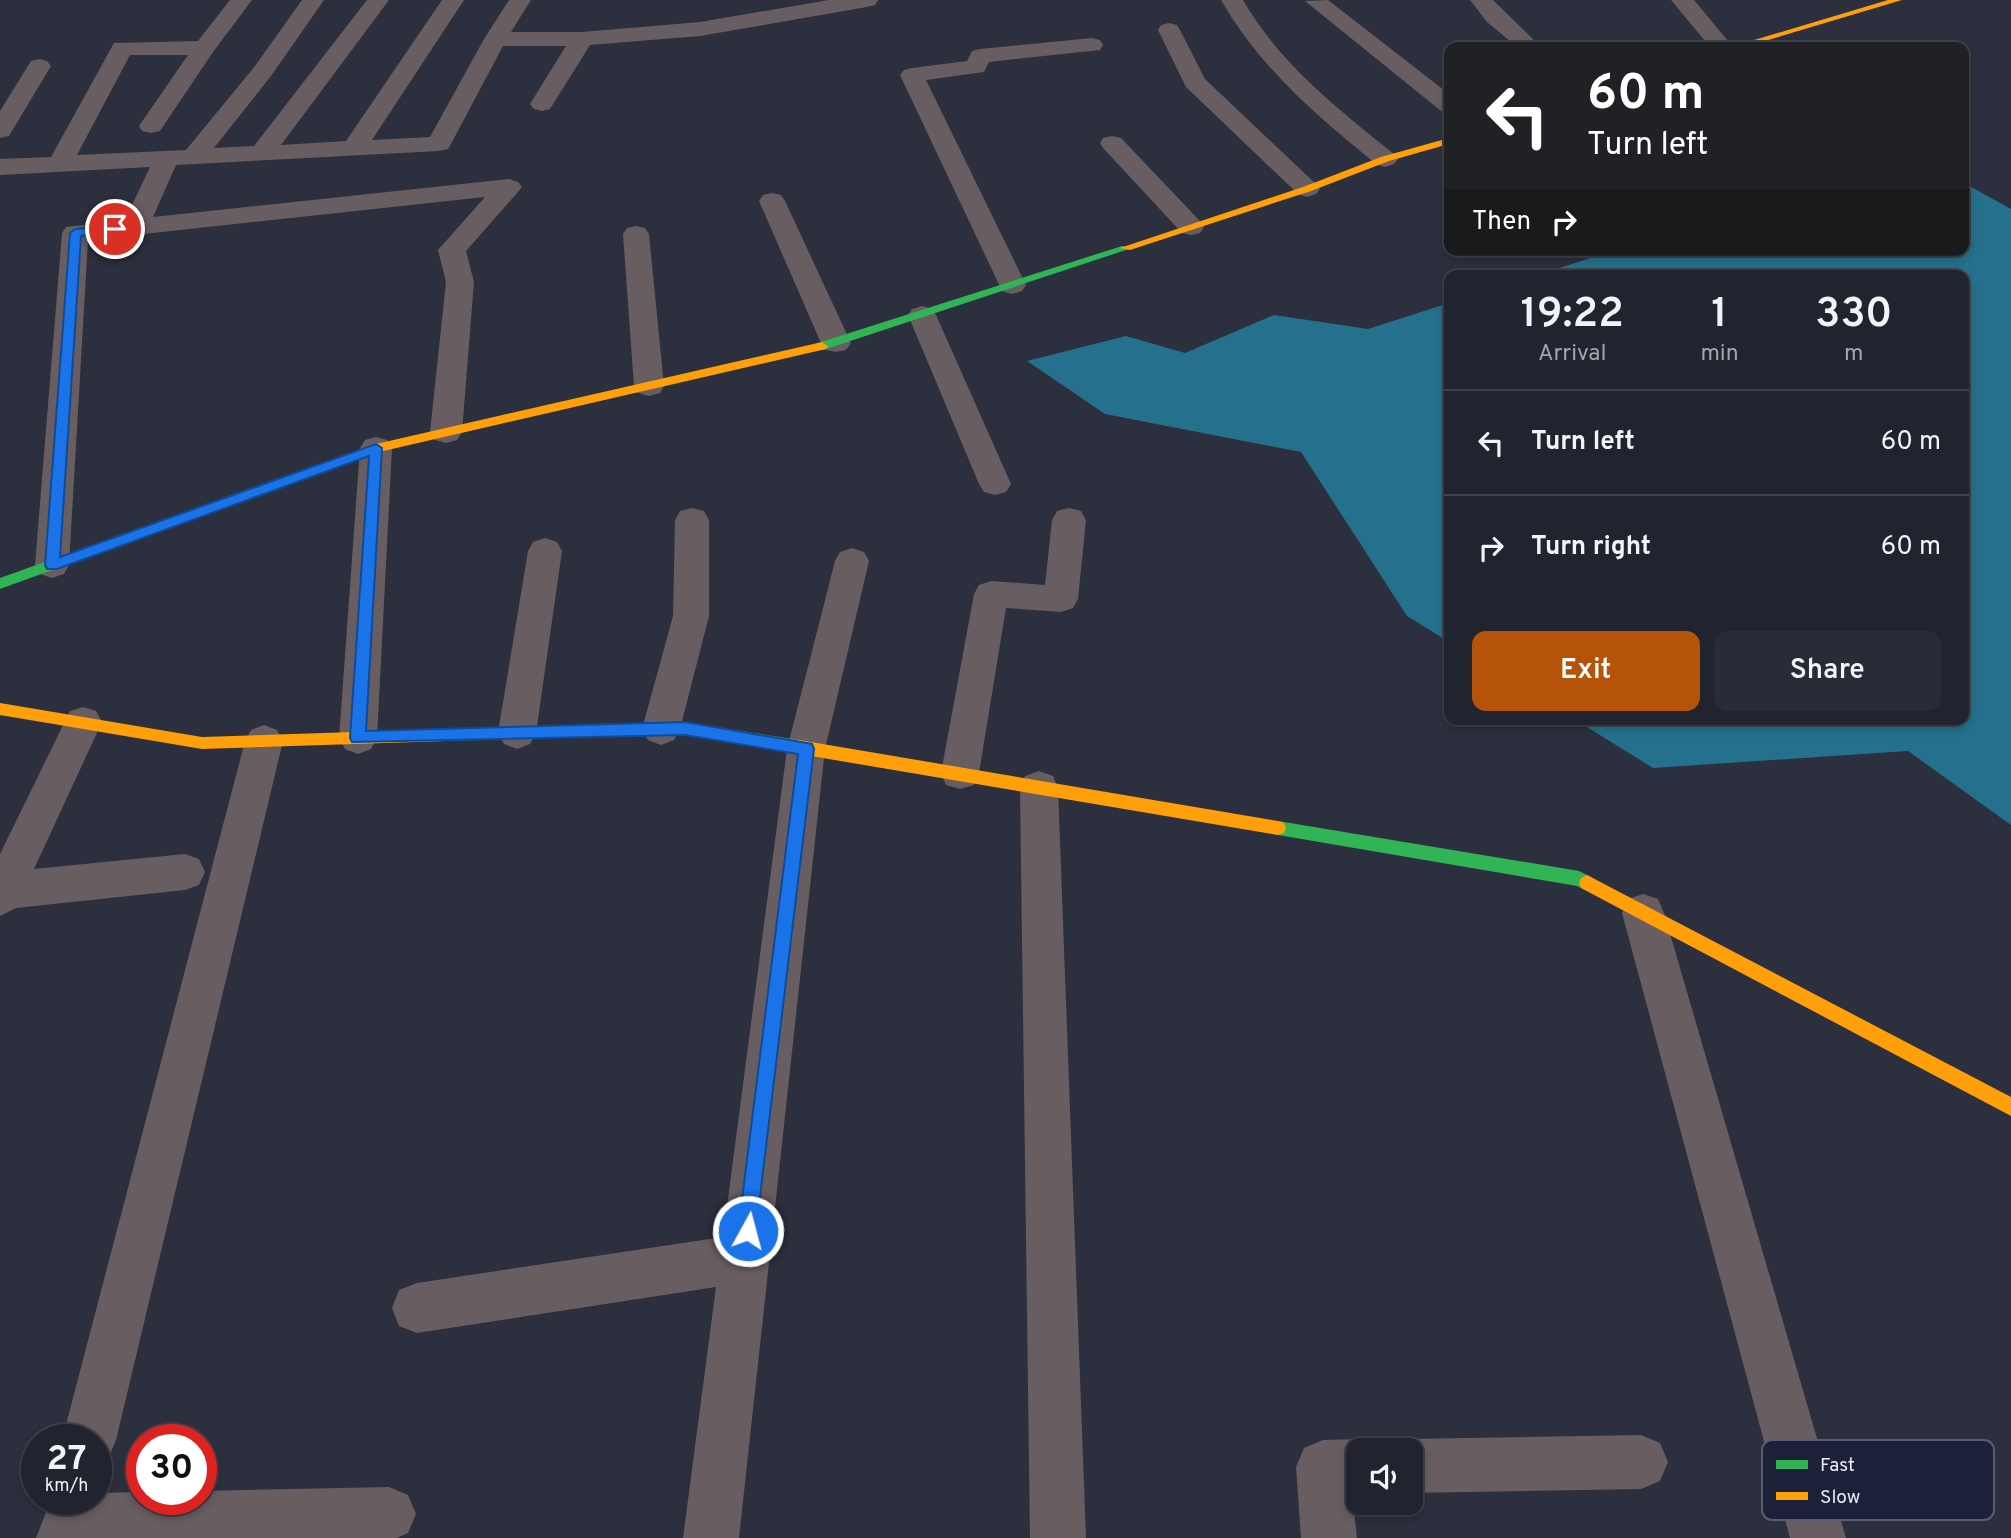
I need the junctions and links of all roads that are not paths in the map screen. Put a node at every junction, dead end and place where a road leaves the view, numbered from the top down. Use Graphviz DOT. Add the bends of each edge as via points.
graph roads {
  1 [pos="241,0"];
  2 [pos="313,0"];
  3 [pos="377,0"];
  4 [pos="453,0"];
  5 [pos="520,0"];
  6 [pos="867,0"];
  7 [pos="1232,0"];
  8 [pos="1481,0"];
  9 [pos="1682,0"];
  10 [pos="1898,0"];
  11 [pos="1316,1"];
  12 [pos="1169,30"];
  13 [pos="495,39"];
  14 [pos="582,39"];
  15 [pos="1524,42"];
  16 [pos="1717,42"];
  17 [pos="1753,42"];
  18 [pos="1092,45"];
  19 [pos="204,47"];
  20 [pos="39,66"];
  21 [pos="1444,102"];
  22 [pos="542,104"];
  23 [pos="150,125"];
  24 [pos="0,131"];
  25 [pos="1444,142"];
  26 [pos="1112,143"];
  27 [pos="353,150"];
  28 [pos="260,155"];
  29 [pos="179,159"];
  30 [pos="1385,159"];
  31 [pos="61,163"];
  32 [pos="0,167"];
  33 [pos="1307,189"];
  34 [pos="772,201"];
  35 [pos="135,226"];
  36 [pos="1191,227"];
  37 [pos="636,234"];
  38 [pos="1012,285"];
  39 [pos="922,315"];
  40 [pos="836,343"];
  41 [pos="649,386"];
  42 [pos="446,432"];
  43 [pos="376,448"];
  44 [pos="995,484"];
  45 [pos="692,520"];
  46 [pos="1069,520"];
  47 [pos="545,551"];
  48 [pos="852,561"];
  49 [pos="52,565"];
  50 [pos="0,584"];
  51 [pos="0,709"];
  52 [pos="83,722"];
  53 [pos="661,729"];
  54 [pos="517,733"];
  55 [pos="358,738"];
  56 [pos="264,741"];
  57 [pos="806,749"];
  58 [pos="960,773"];
  59 [pos="1039,788"];
  60 [pos="185,872"];
  61 [pos="1,893"];
  62 [pos="1643,913"];
  63 [pos="2011,1107"];
  64 [pos="745,1258"];
  65 [pos="417,1308"];
  66 [pos="93,1424"];
  67 [pos="1791,1440"];
  68 [pos="1641,1462"];
  69 [pos="1346,1466"];
  70 [pos="1423,1466"];
  71 [pos="390,1514"];
  72 [pos="69,1520"];
  73 [pos="1813,1520"];
  74 [pos="711,1538"];
  75 [pos="1058,1538"];
  76 [pos="1329,1538"];
  77 [pos="1818,1538"];
  1 -- 19 [label="street"];
  2 -- 29 [label="street" via="263,71"];
  3 -- 28 [label="street"];
  4 -- 27 [label="street"];
  5 -- 13 [label="street"];
  6 -- 14 [label="street" via="700,29"];
  7 -- 30 [label="street" via="1285,76"];
  8 -- 15 [label="street"];
  9 -- 16 [label="street"];
  10 -- 17 [label="street"];
  11 -- 21 [label="street"];
  12 -- 33 [label="street" via="1194,82"];
  13 -- 14 [label="street"];
  13 -- 27 [label="street" via="439,144"];
  14 -- 22 [label="street"];
  18 -- 38 [label="street" via="980,56 976,67 912,75"];
  19 -- 23 [label="street"];
  19 -- 31 [label="street" via="122,48"];
  20 -- 24 [label="street"];
  25 -- 30 [label="street"];
  26 -- 36 [label="street"];
  27 -- 28 [label="street"];
  28 -- 29 [label="street"];
  29 -- 31 [label="street"];
  29 -- 35 [label="street"];
  30 -- 33 [label="street"];
  31 -- 32 [label="street"];
  33 -- 36 [label="street"];
  34 -- 40 [label="street"];
  35 -- 42 [label="street" via="509,187 452,250 460,282"];
  35 -- 49 [label="street" via="75,233"];
  36 -- 38 [label="street"];
  37 -- 41 [label="street"];
  38 -- 39 [label="street"];
  39 -- 40 [label="street"];
  39 -- 44 [label="street"];
  40 -- 41 [label="street"];
  41 -- 42 [label="street"];
  42 -- 43 [label="street"];
  43 -- 49 [label="street"];
  43 -- 55 [label="street"];
  45 -- 53 [label="street" via="691,616"];
  46 -- 58 [label="street" via="1061,599 991,594"];
  47 -- 54 [label="street"];
  48 -- 57 [label="street"];
  49 -- 50 [label="street"];
  51 -- 52 [label="street"];
  52 -- 56 [label="street" via="202,743"];
  52 -- 61 [label="street"];
  53 -- 54 [label="street"];
  53 -- 57 [label="street" via="685,728"];
  54 -- 55 [label="street"];
  55 -- 56 [label="street"];
  56 -- 66 [label="street"];
  57 -- 58 [label="street"];
  57 -- 64 [label="street"];
  58 -- 59 [label="street"];
  59 -- 62 [label="street" via="1579,879"];
  59 -- 75 [label="street"];
  60 -- 61 [label="street"];
  62 -- 63 [label="street"];
  62 -- 67 [label="street"];
  64 -- 65 [label="street"];
  64 -- 74 [label="street"];
  68 -- 70 [label="street"];
  69 -- 76 [label="street" via="1323,1467"];
  71 -- 72 [label="street"];
  73 -- 77 [label="street"];
}
